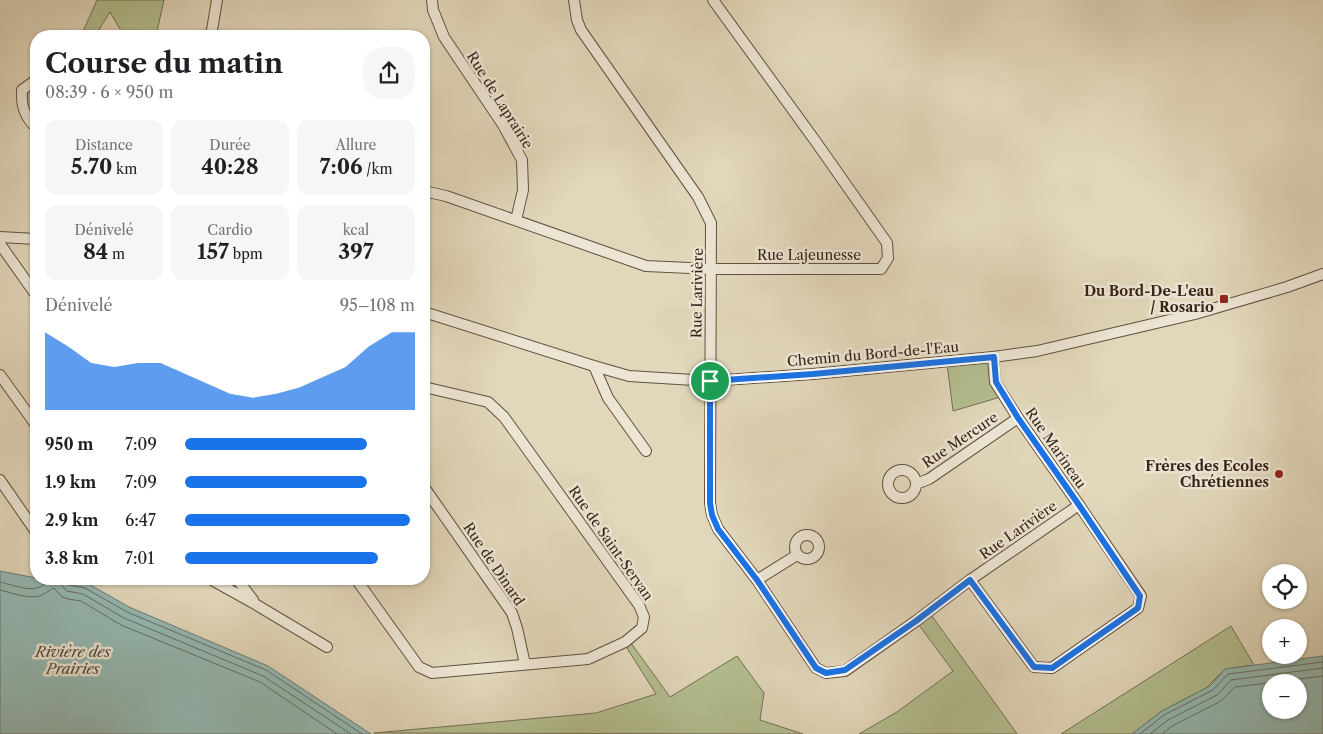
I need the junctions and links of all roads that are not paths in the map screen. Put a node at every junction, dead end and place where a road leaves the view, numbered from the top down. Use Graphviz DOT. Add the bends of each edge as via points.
graph roads {
  1 [pos="217,0"];
  2 [pos="432,0"];
  3 [pos="574,0"];
  4 [pos="713,0"];
  5 [pos="212,30"];
  6 [pos="30,84"];
  7 [pos="30,122"];
  8 [pos="430,192"];
  9 [pos="516,220"];
  10 [pos="0,237"];
  11 [pos="30,239"];
  12 [pos="0,244"];
  13 [pos="711,269"];
  14 [pos="1323,274"];
  15 [pos="30,286"];
  16 [pos="430,314"];
  17 [pos="994,357"];
  18 [pos="594,366"];
  19 [pos="0,375"];
  20 [pos="710,381"];
  21 [pos="430,388"];
  22 [pos="30,417"];
  23 [pos="1018,418"];
  24 [pos="646,452"];
  25 [pos="0,480"];
  26 [pos="916,484"];
  27 [pos="430,496"];
  28 [pos="1079,505"];
  29 [pos="30,523"];
  30 [pos="797,555"];
  31 [pos="757,580"];
  32 [pos="970,580"];
  33 [pos="221,585"];
  34 [pos="241,585"];
  35 [pos="360,585"];
  36 [pos="255,604"];
  37 [pos="327,648"];
  38 [pos="525,664"];
  1 -- 5 [label="street"];
  2 -- 9 [label="street, Rue de Laprairie" via="444,37 503,125 522,160 523,190"];
  3 -- 13 [label="street, Rue Larivière" via="581,30 698,197 711,223"];
  4 -- 13 [label="street, Rue Lajeunesse" via="887,243 888,258 881,269"];
  6 -- 7 [label="street" via="22,90 21,102"];
  8 -- 9 [label="street, Rue Lajeunesse"];
  9 -- 13 [label="street, Rue Lajeunesse" via="646,266"];
  10 -- 11 [label="street"];
  12 -- 15 [label="street"];
  13 -- 20 [label="street, Rue Larivière"];
  14 -- 17 [label="street, Chemin du Bord-de-l'Eau" via="1195,314 1036,351"];
  16 -- 18 [label="street, Chemin du Bord-de-l'Eau"];
  17 -- 20 [label="street, Chemin du Bord-de-l'Eau"];
  17 -- 23 [label="street, Rue Marineau" via="996,382"];
  18 -- 20 [label="street, Chemin du Bord-de-l'Eau" via="629,376"];
  18 -- 24 [label="street" via="608,398"];
  19 -- 22 [label="street"];
  20 -- 31 [label="street, Rue Larivière" via="712,515 718,529"];
  21 -- 38 [label="street, Rue de Saint-Servan" via="488,402 504,417 639,605 644,617 642,628 625,642 588,659"];
  23 -- 26 [label="street, Rue Mercure"];
  23 -- 28 [label="street, Rue Marineau"];
  25 -- 29 [label="street"];
  27 -- 38 [label="street, Rue de Dinard" via="512,613"];
  28 -- 32 [label="street, Rue Larivière"];
  28 -- 32 [label="street, Rue Marineau" via="1140,596 1138,608 1052,668 1034,667"];
  30 -- 31 [label="street"];
  31 -- 32 [label="street, Rue Larivière" via="816,668 826,673 845,670"];
  33 -- 36 [label="street"];
  34 -- 36 [label="street"];
  35 -- 38 [label="street, Rue de Saint-Servan" via="419,668 432,672"];
  36 -- 37 [label="street"];
}
